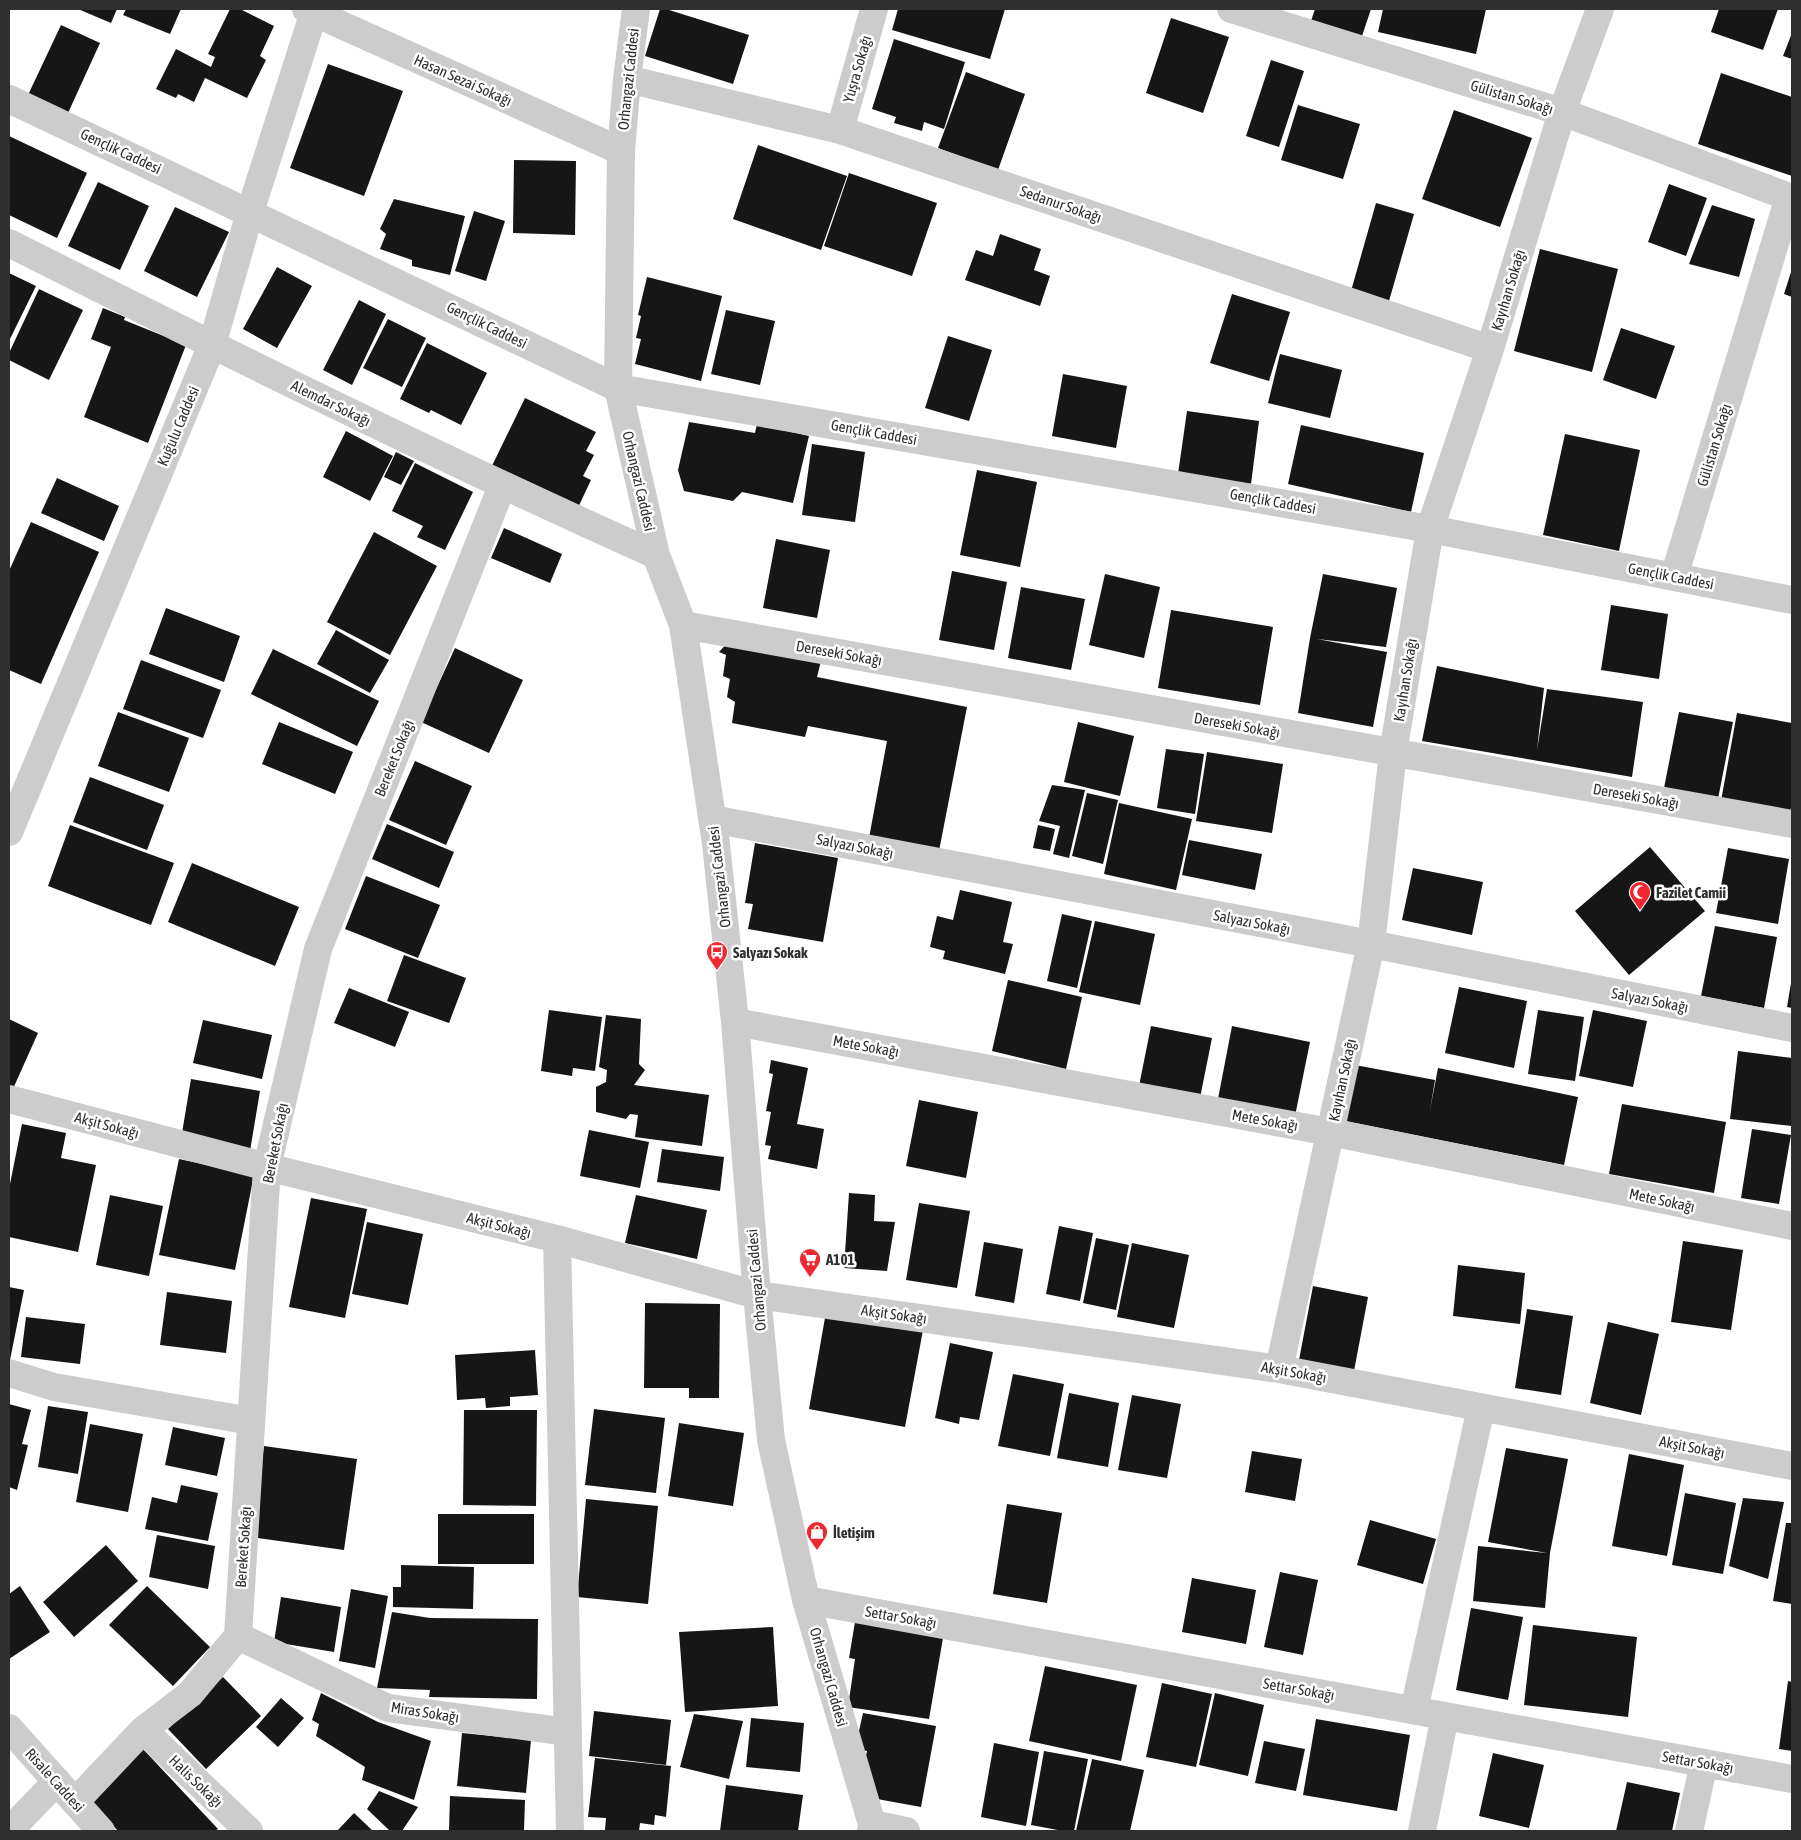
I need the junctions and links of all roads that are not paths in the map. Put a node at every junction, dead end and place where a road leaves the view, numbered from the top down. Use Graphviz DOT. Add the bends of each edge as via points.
graph roads {
  1 [pos="636,9"];
  2 [pos="874,9"];
  3 [pos="1231,9"];
  4 [pos="1600,9"];
  5 [pos="312,10"];
  6 [pos="627,79"];
  7 [pos="9,99"];
  8 [pos="1562,112"];
  9 [pos="840,130"];
  10 [pos="621,151"];
  11 [pos="1791,198"];
  12 [pos="250,212"];
  13 [pos="9,243"];
  14 [pos="212,345"];
  15 [pos="1490,349"];
  16 [pos="618,388"];
  17 [pos="502,486"];
  18 [pos="1430,528"];
  19 [pos="656,555"];
  20 [pos="1674,577"];
  21 [pos="1792,600"];
  22 [pos="683,625"];
  23 [pos="1393,753"];
  24 [pos="712,819"];
  25 [pos="1792,824"];
  26 [pos="9,832"];
  27 [pos="1371,944"];
  28 [pos="735,1022"];
  29 [pos="1792,1028"];
  30 [pos="9,1099"];
  31 [pos="1330,1132"];
  32 [pos="267,1167"];
  33 [pos="1792,1226"];
  34 [pos="557,1239"];
  35 [pos="757,1295"];
  36 [pos="1279,1369"];
  37 [pos="9,1373"];
  38 [pos="1482,1408"];
  39 [pos="251,1422"];
  40 [pos="1792,1466"];
  41 [pos="806,1600"];
  42 [pos="238,1636"];
  43 [pos="1414,1710"];
  44 [pos="1446,1716"];
  45 [pos="9,1728"];
  46 [pos="142,1730"];
  47 [pos="568,1732"];
  48 [pos="1704,1763"];
  49 [pos="1792,1779"];
  50 [pos="57,1781"];
  51 [pos="75,1802"];
  52 [pos="871,1828"];
  53 [pos="9,1831"];
  54 [pos="101,1831"];
  55 [pos="249,1831"];
  56 [pos="570,1831"];
  57 [pos="906,1831"];
  58 [pos="1422,1831"];
  59 [pos="1689,1831"];
  1 -- 6 [label="street, Orhangazi Caddesi"];
  2 -- 9 [label="street, Yuşra Sokağı"];
  3 -- 8 [label="street, Gülistan Sokağı"];
  4 -- 8 [label="street, Kayıhan Sokağı"];
  5 -- 10 [label="street, Hasan Sezai Sokağı"];
  5 -- 12 [label="street, Kuğulu Caddesi"];
  6 -- 9 [label="street, Sedanur Sokağı"];
  6 -- 10 [label="street, Orhangazi Caddesi"];
  7 -- 12 [label="street, Gençlik Caddesi"];
  8 -- 11 [label="street, Gülistan Sokağı"];
  8 -- 15 [label="street, Kayıhan Sokağı"];
  9 -- 15 [label="street, Sedanur Sokağı"];
  10 -- 16 [label="street, Orhangazi Caddesi"];
  11 -- 20 [label="street, Gülistan Sokağı"];
  12 -- 14 [label="street, Kuğulu Caddesi"];
  12 -- 16 [label="street, Gençlik Caddesi"];
  13 -- 14 [label="street, Alemdar Sokağı"];
  14 -- 17 [label="street, Alemdar Sokağı"];
  14 -- 26 [label="street, Kuğulu Caddesi"];
  15 -- 18 [label="street, Kayıhan Sokağı"];
  16 -- 18 [label="street, Gençlik Caddesi"];
  16 -- 19 [label="street, Orhangazi Caddesi"];
  17 -- 19 [label="street, Alemdar Sokağı"];
  17 -- 32 [label="street, Bereket Sokağı" via="318,949"];
  18 -- 20 [label="street, Gençlik Caddesi"];
  18 -- 23 [label="street, Kayıhan Sokağı"];
  19 -- 22 [label="street, Orhangazi Caddesi"];
  20 -- 21 [label="street, Gençlik Caddesi"];
  22 -- 23 [label="street, Dereseki Sokağı"];
  22 -- 24 [label="street, Orhangazi Caddesi"];
  23 -- 25 [label="street, Dereseki Sokağı"];
  23 -- 27 [label="street, Kayıhan Sokağı"];
  24 -- 27 [label="street, Salyazı Sokağı"];
  24 -- 28 [label="street, Orhangazi Caddesi"];
  27 -- 29 [label="street, Salyazı Sokağı"];
  27 -- 31 [label="street, Kayıhan Sokağı"];
  28 -- 31 [label="street, Mete Sokağı"];
  28 -- 35 [label="street, Orhangazi Caddesi"];
  30 -- 32 [label="street, Akşit Sokağı"];
  31 -- 33 [label="street, Mete Sokağı"];
  31 -- 36 [label="street, Kayıhan Sokağı"];
  32 -- 34 [label="street, Akşit Sokağı"];
  32 -- 39 [label="street, Bereket Sokağı"];
  34 -- 35 [label="street, Akşit Sokağı"];
  34 -- 47 [label="street"];
  35 -- 36 [label="street, Akşit Sokağı"];
  35 -- 41 [label="street, Orhangazi Caddesi" via="771,1440"];
  36 -- 38 [label="street, Akşit Sokağı"];
  37 -- 39 [label="street" via="54,1387"];
  38 -- 40 [label="street, Akşit Sokağı"];
  38 -- 43 [label="street"];
  39 -- 42 [label="street, Bereket Sokağı"];
  41 -- 43 [label="street, Settar Sokağı"];
  41 -- 52 [label="street, Orhangazi Caddesi"];
  42 -- 46 [label="street" via="190,1694"];
  42 -- 47 [label="street, Miras Sokağı" via="388,1708"];
  43 -- 44 [label="street, Settar Sokağı"];
  44 -- 48 [label="street, Settar Sokağı"];
  44 -- 58 [label="street"];
  45 -- 50 [label="street, Risale Caddesi"];
  46 -- 51 [label="street"];
  46 -- 55 [label="street, Halis Sokağı"];
  47 -- 56 [label="street"];
  48 -- 49 [label="street, Settar Sokağı"];
  48 -- 59 [label="street"];
  50 -- 51 [label="street, Risale Caddesi"];
  50 -- 53 [label="street"];
  51 -- 54 [label="street, Risale Caddesi"];
  52 -- 57 [label="street"];
}
